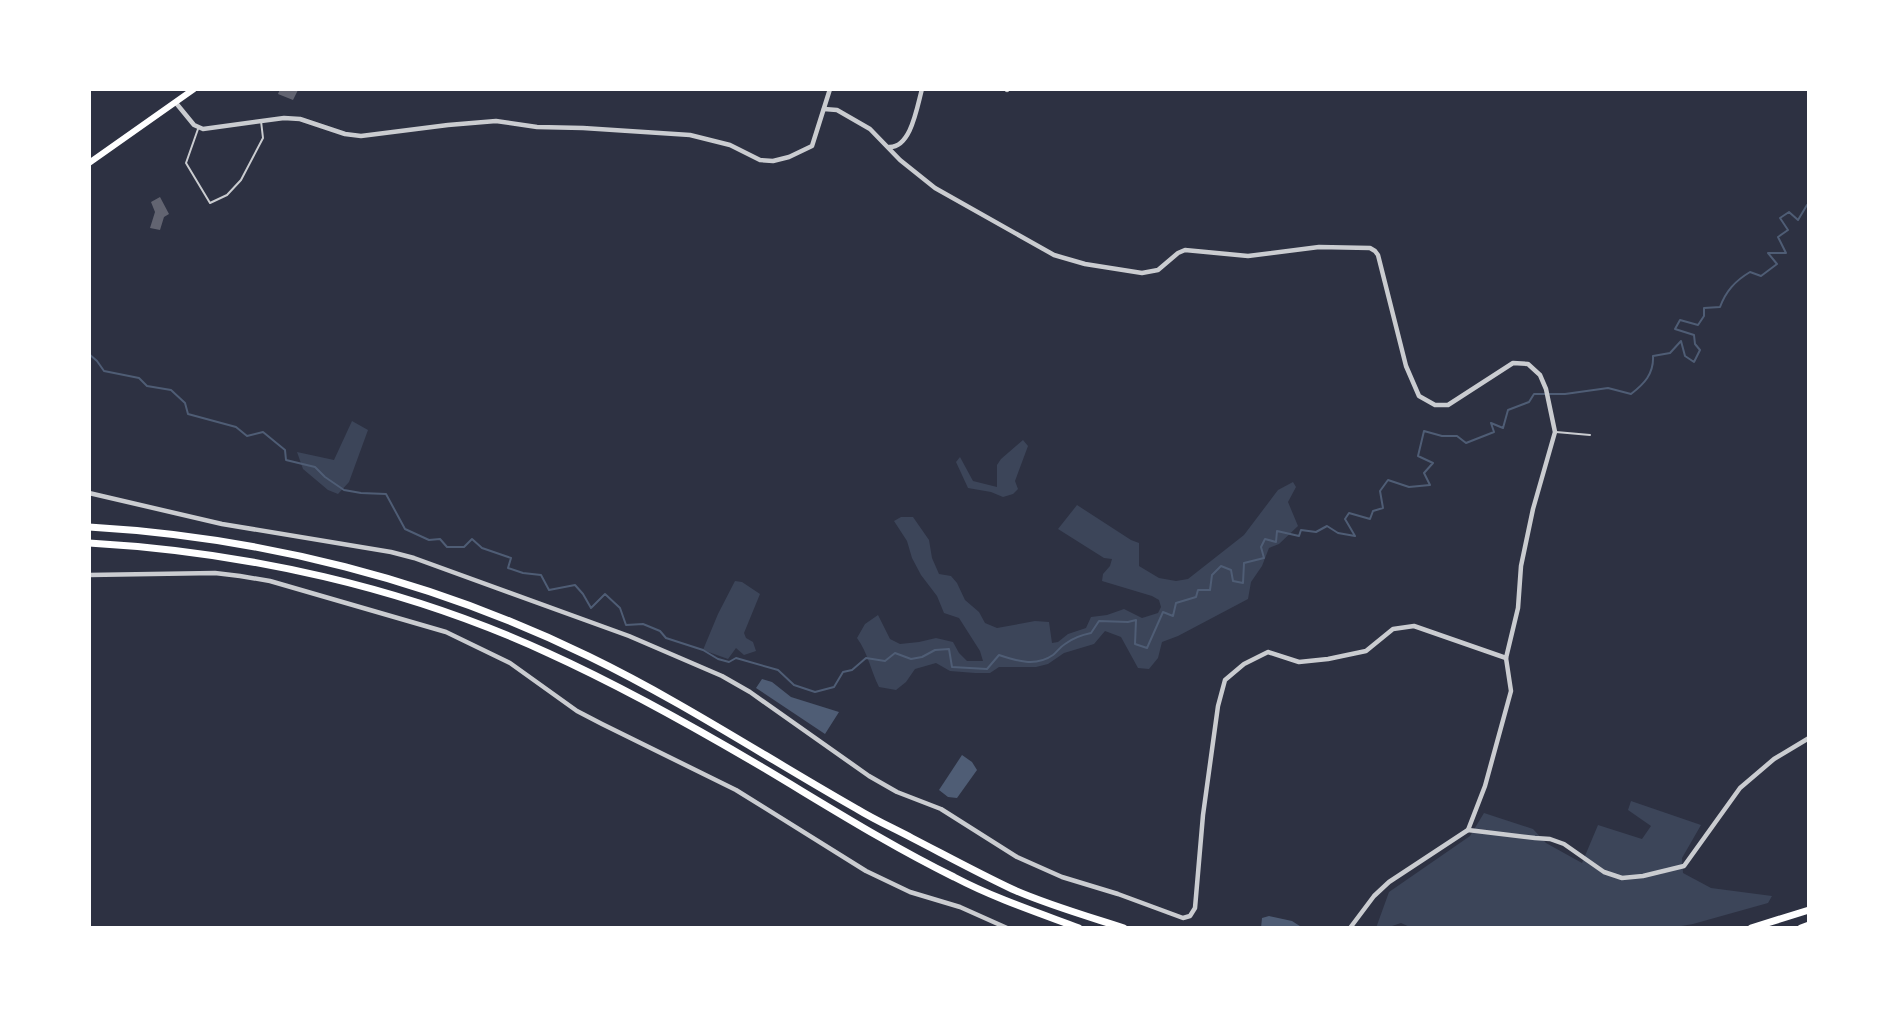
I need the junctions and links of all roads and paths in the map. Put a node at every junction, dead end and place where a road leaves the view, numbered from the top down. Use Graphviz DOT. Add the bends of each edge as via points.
graph roads {
  1 [pos="194,89"];
  2 [pos="831,89"];
  3 [pos="922,89"];
  4 [pos="176,103"];
  5 [pos="824,109"];
  6 [pos="261,121"];
  7 [pos="198,128"];
  8 [pos="888,147"];
  9 [pos="89,163"];
  10 [pos="1555,432"];
  11 [pos="1590,435"];
  12 [pos="89,493"];
  13 [pos="89,527"];
  14 [pos="89,543"];
  15 [pos="89,575"];
  16 [pos="1506,658"];
  17 [pos="1809,738"];
  18 [pos="1468,830"];
  19 [pos="1809,910"];
  20 [pos="1809,925"];
  21 [pos="1007,928"];
  22 [pos="1079,928"];
  23 [pos="1124,928"];
  24 [pos="1350,928"];
  25 [pos="1751,928"];
  26 [pos="1801,928"];
  1 -- 4 [label="main road"];
  2 -- 5 [label="street"];
  3 -- 8 [label="street" via="902,143"];
  4 -- 7 [label="street"];
  4 -- 9 [label="main road"];
  5 -- 6 [label="street" via="812,146 773,161 690,135 496,121 361,136 300,119"];
  5 -- 8 [label="street" via="849,116"];
  6 -- 7 [label="street"];
  6 -- 7 [label="lane" via="262,138 241,180 227,195 210,203 186,163"];
  8 -- 10 [label="street" via="935,188 1054,255 1085,264 1142,273 1158,270 1185,250 1248,256 1319,247 1370,247 1378,255 1406,366 1419,396 1435,405 1448,405 1513,363 1528,364 1546,389"];
  10 -- 11 [label="lane"];
  10 -- 16 [label="street" via="1528,530"];
  12 -- 16 [label="street" via="222,524 414,558 629,636 722,676 869,776 941,809 1017,857 1183,918 1195,908 1203,815 1224,680 1268,652 1299,662 1328,659 1366,651 1393,629 1414,626"];
  13 -- 23 [label="main road" via="277,551 353,568 482,609 631,678 859,811 965,866 1014,889"];
  14 -- 22 [label="main road" via="198,554 309,573 480,624 627,692 956,878"];
  15 -- 21 [label="street" via="240,576 446,632 510,663 577,711 736,790 876,876"];
  16 -- 18 [label="street" via="1511,691"];
  17 -- 18 [label="street" via="1774,759 1740,788 1684,866 1622,878 1550,839"];
  18 -- 24 [label="street" via="1389,881"];
  19 -- 25 [label="main road"];
  20 -- 26 [label="main road"];
}
